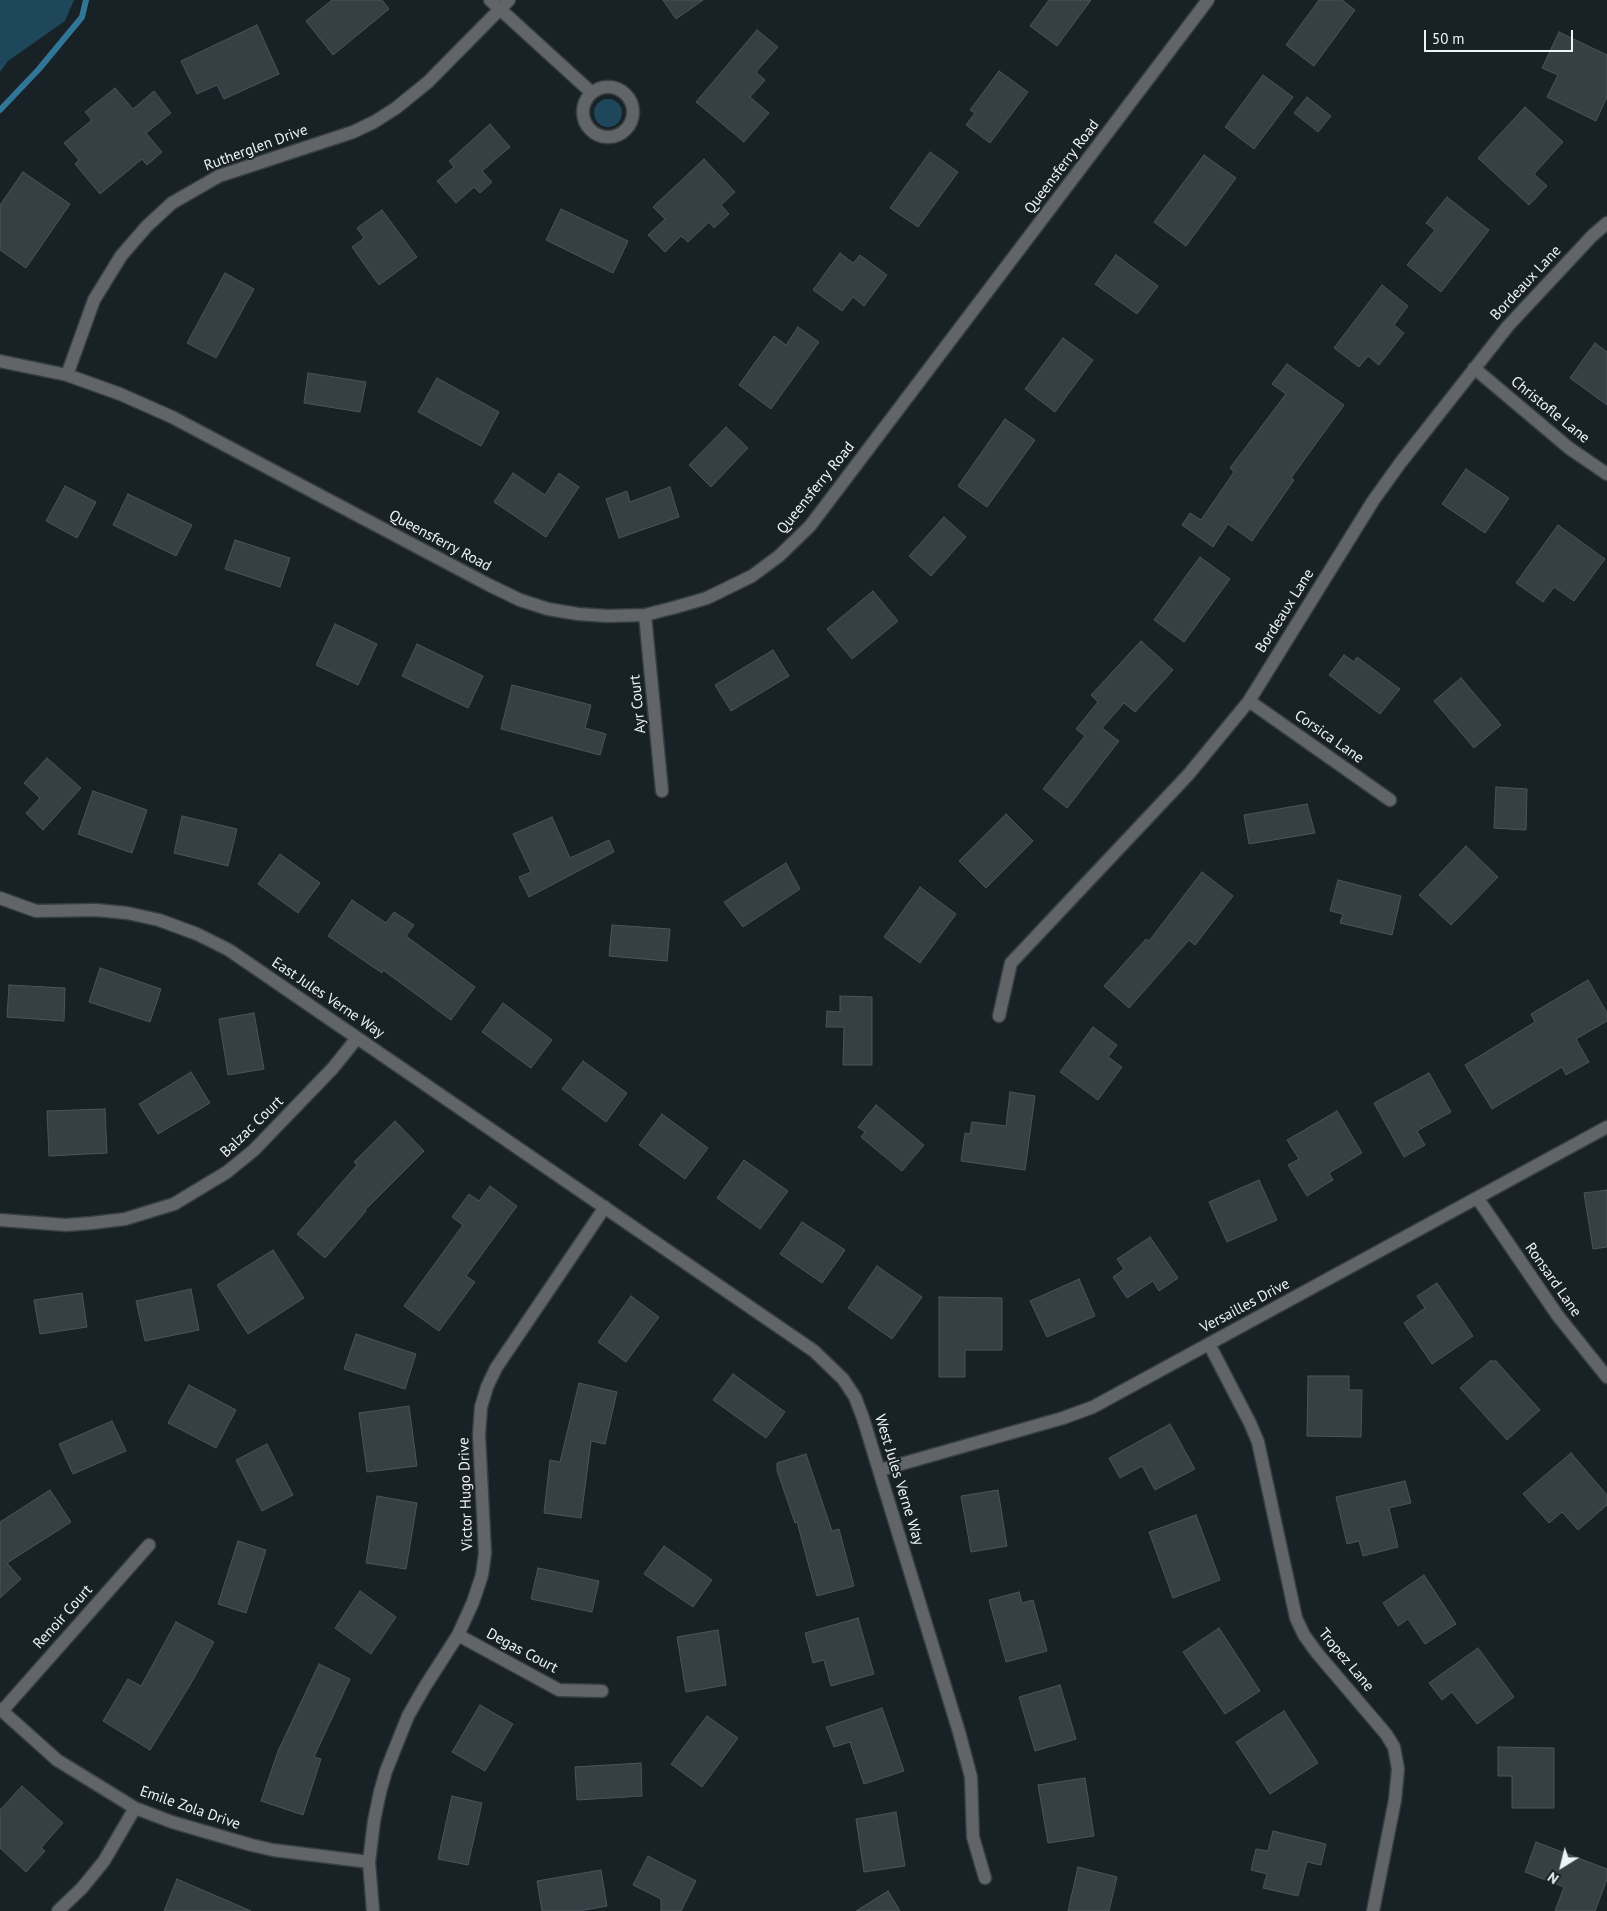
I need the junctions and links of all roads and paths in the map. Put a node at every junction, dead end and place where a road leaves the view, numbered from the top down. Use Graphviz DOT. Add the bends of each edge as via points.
graph roads {
  1 [pos="490,0"];
  2 [pos="1208,0"];
  3 [pos="504,5"];
  4 [pos="592,93"];
  5 [pos="1607,223"];
  6 [pos="0,361"];
  7 [pos="1474,368"];
  8 [pos="67,375"];
  9 [pos="1607,474"];
  10 [pos="645,615"];
  11 [pos="1248,700"];
  12 [pos="662,791"];
  13 [pos="1390,800"];
  14 [pos="0,898"];
  15 [pos="999,1016"];
  16 [pos="357,1038"];
  17 [pos="1607,1127"];
  18 [pos="1478,1199"];
  19 [pos="605,1207"];
  20 [pos="0,1220"];
  21 [pos="1209,1344"];
  22 [pos="1607,1377"];
  23 [pos="880,1470"];
  24 [pos="149,1545"];
  25 [pos="458,1635"];
  26 [pos="602,1691"];
  27 [pos="1,1710"];
  28 [pos="135,1808"];
  29 [pos="369,1862"];
  30 [pos="985,1878"];
  31 [pos="58,1911"];
  32 [pos="372,1911"];
  33 [pos="1373,1911"];
  1 -- 3 [label="street"];
  2 -- 10 [label="street, Queensferry Road" via="810,526 752,576 707,598"];
  3 -- 4 [label="street"];
  3 -- 8 [label="street, Rutherglen Drive" via="428,82 374,122 353,132 219,176 172,203 121,256 94,300"];
  5 -- 7 [label="street, Bordeaux Lane" via="1508,326"];
  6 -- 8 [label="street, Queensferry Road"];
  7 -- 9 [label="street, Christofle Lane" via="1569,448"];
  7 -- 11 [label="street, Bordeaux Lane" via="1372,500"];
  8 -- 10 [label="street, Queensferry Road" via="172,417 520,600 578,614"];
  10 -- 12 [label="street, Ayr Court"];
  11 -- 13 [label="street, Corsica Lane"];
  11 -- 15 [label="street, Bordeaux Lane" via="1188,775 1012,963"];
  14 -- 16 [label="street, East Jules Verne Way" via="36,911 96,910 127,914 159,920 198,934 229,950"];
  16 -- 19 [label="street, East Jules Verne Way"];
  16 -- 20 [label="street, Balzac Court" via="333,1068 254,1150 227,1172 174,1204 125,1219 92,1224"];
  17 -- 18 [label="street, Versailles Drive"];
  18 -- 21 [label="street, Versailles Drive"];
  18 -- 22 [label="street, Ronsard Lane" via="1558,1316"];
  19 -- 23 [label="street, West Jules Verne Way" via="814,1351 843,1378 855,1396"];
  19 -- 25 [label="street, Victor Hugo Drive" via="496,1368 487,1387 481,1407 479,1435 485,1553 482,1575"];
  21 -- 23 [label="street, Versailles Drive" via="1093,1407"];
  21 -- 33 [label="street, Tropez Lane" via="1258,1442 1296,1618 1317,1653 1394,1747 1398,1769 1395,1800"];
  23 -- 30 [label="street, West Jules Verne Way" via="971,1777 973,1837"];
  24 -- 27 [label="street, Renoir Court"];
  25 -- 26 [label="street, Degas Court" via="559,1690"];
  25 -- 29 [label="street, Victor Hugo Drive" via="408,1716 394,1748 380,1792"];
  27 -- 28 [label="street, Emile Zola Drive" via="57,1760"];
  28 -- 29 [label="street, Emile Zola Drive" via="258,1847"];
  28 -- 31 [label="street" via="104,1861"];
  29 -- 32 [label="street, Victor Hugo Drive"];
}
